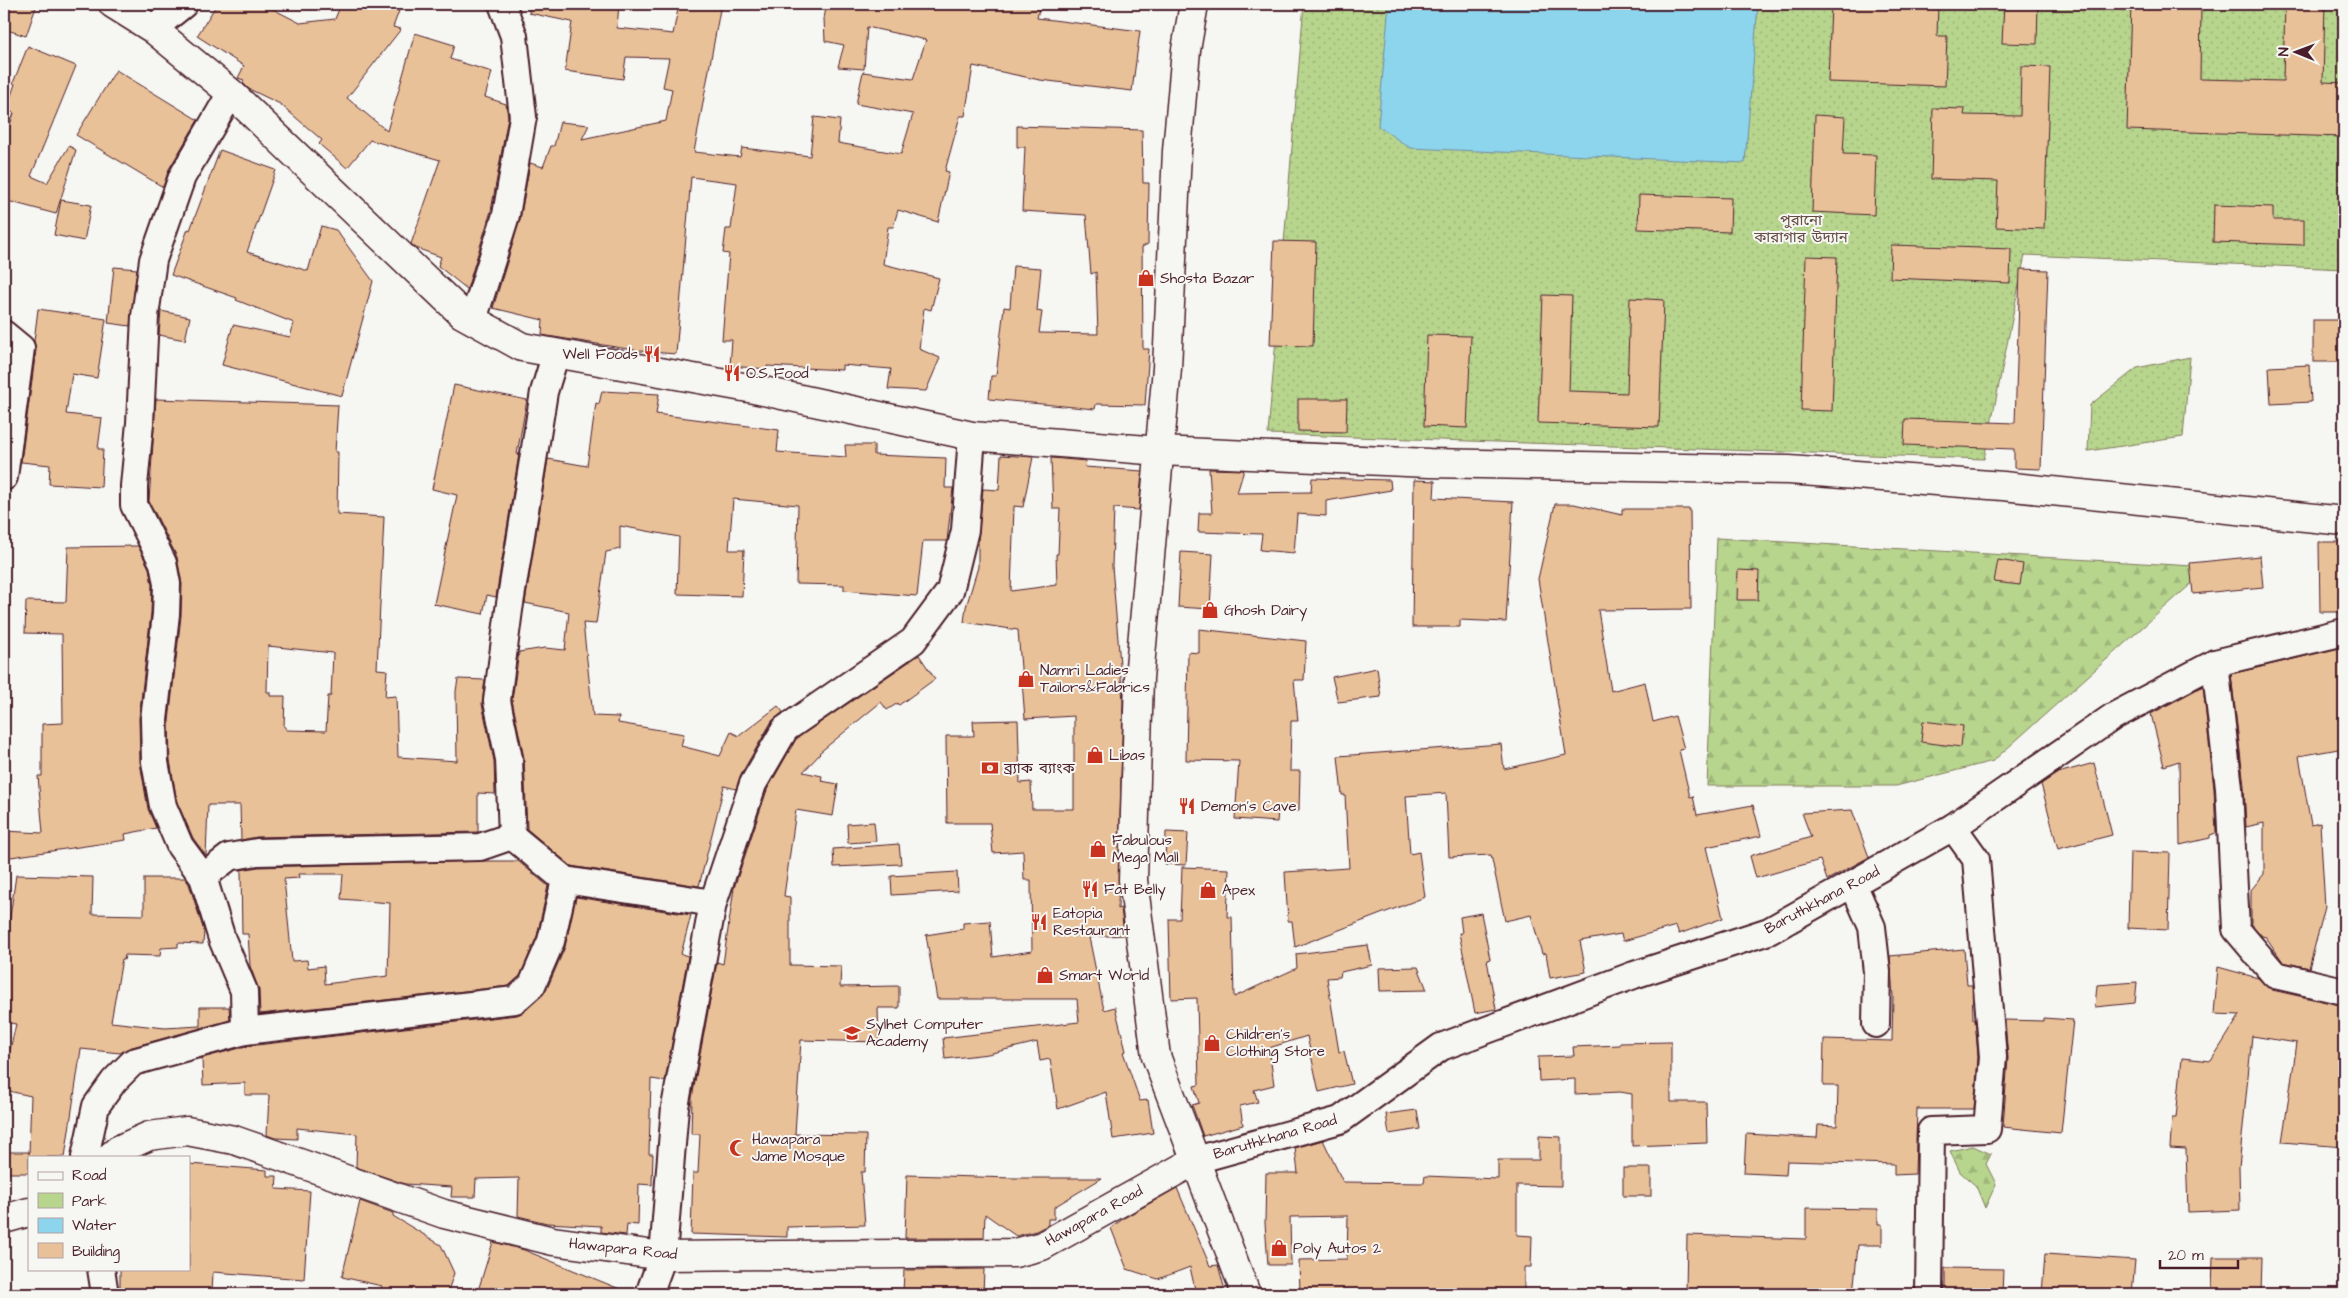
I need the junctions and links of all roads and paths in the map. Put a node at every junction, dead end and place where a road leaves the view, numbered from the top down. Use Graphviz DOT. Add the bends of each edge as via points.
graph roads {
  1 [pos="113,4"];
  2 [pos="184,4"];
  3 [pos="502,4"];
  4 [pos="1194,4"];
  5 [pos="153,29"];
  6 [pos="231,93"];
  7 [pos="473,320"];
  8 [pos="4,334"];
  9 [pos="556,353"];
  10 [pos="972,436"];
  11 [pos="1160,452"];
  12 [pos="4,477"];
  13 [pos="2344,522"];
  14 [pos="2344,632"];
  15 [pos="2216,663"];
  16 [pos="1953,827"];
  17 [pos="512,836"];
  18 [pos="203,877"];
  19 [pos="565,880"];
  20 [pos="1853,884"];
  21 [pos="713,903"];
  22 [pos="2344,991"];
  23 [pos="1876,1024"];
  24 [pos="245,1031"];
  25 [pos="85,1156"];
  26 [pos="111,1156"];
  27 [pos="1196,1160"];
  28 [pos="28,1212"];
  29 [pos="4,1219"];
  30 [pos="663,1256"];
  31 [pos="101,1270"];
  32 [pos="105,1294"];
  33 [pos="649,1294"];
  34 [pos="1246,1294"];
  35 [pos="1929,1294"];
  1 -- 5 [label="main road"];
  2 -- 5 [label="street"];
  3 -- 7 [label="street" via="514,36 523,117 506,215"];
  4 -- 11 [label="main road" via="1176,151 1167,368"];
  5 -- 6 [label="main road"];
  6 -- 7 [label="main road" via="462,314"];
  6 -- 18 [label="street" via="182,177 153,260 145,316 134,486 134,505 160,557 167,584 154,720 155,762 163,806 180,846"];
  7 -- 9 [label="main road" via="522,347"];
  8 -- 12 [label="street" via="21,348"];
  9 -- 10 [label="main road" via="754,389"];
  9 -- 17 [label="street" via="544,392 497,701 508,759"];
  10 -- 11 [label="main road"];
  10 -- 21 [label="street" via="966,530 950,591 913,641 785,728 753,784"];
  11 -- 13 [label="main road" via="1429,463 1789,470 2003,486"];
  11 -- 27 [label="main road" via="1139,678 1133,880 1156,1056"];
  14 -- 15 [label="street, Baruthkhana Road"];
  15 -- 16 [label="street, Baruthkhana Road" via="2114,716"];
  15 -- 22 [label="street" via="2229,788 2236,929 2275,975"];
  16 -- 20 [label="street, Baruthkhana Road"];
  16 -- 35 [label="street" via="1976,859 1993,1057 1987,1130 1931,1131"];
  17 -- 18 [label="street" via="480,847 257,852 229,857"];
  17 -- 19 [label="street"];
  18 -- 24 [label="street" via="222,939 244,991"];
  19 -- 21 [label="street"];
  19 -- 24 [label="street" via="551,941 532,985 515,1000"];
  20 -- 23 [label="street" via="1872,927 1877,972"];
  20 -- 27 [label="street, Baruthkhana Road" via="1769,931 1634,976 1442,1047 1340,1120"];
  21 -- 30 [label="street" via="675,1107"];
  24 -- 25 [label="street" via="133,1062 96,1106"];
  26 -- 30 [label="main road, Hawapara Road" via="149,1136 187,1131 234,1140 444,1214 553,1241"];
  27 -- 30 [label="main road, Hawapara Road" via="1042,1246 1015,1253"];
  27 -- 34 [label="main road"];
  28 -- 29 [label="main road"];
  30 -- 33 [label="street"];
  31 -- 32 [label="street"];
}
